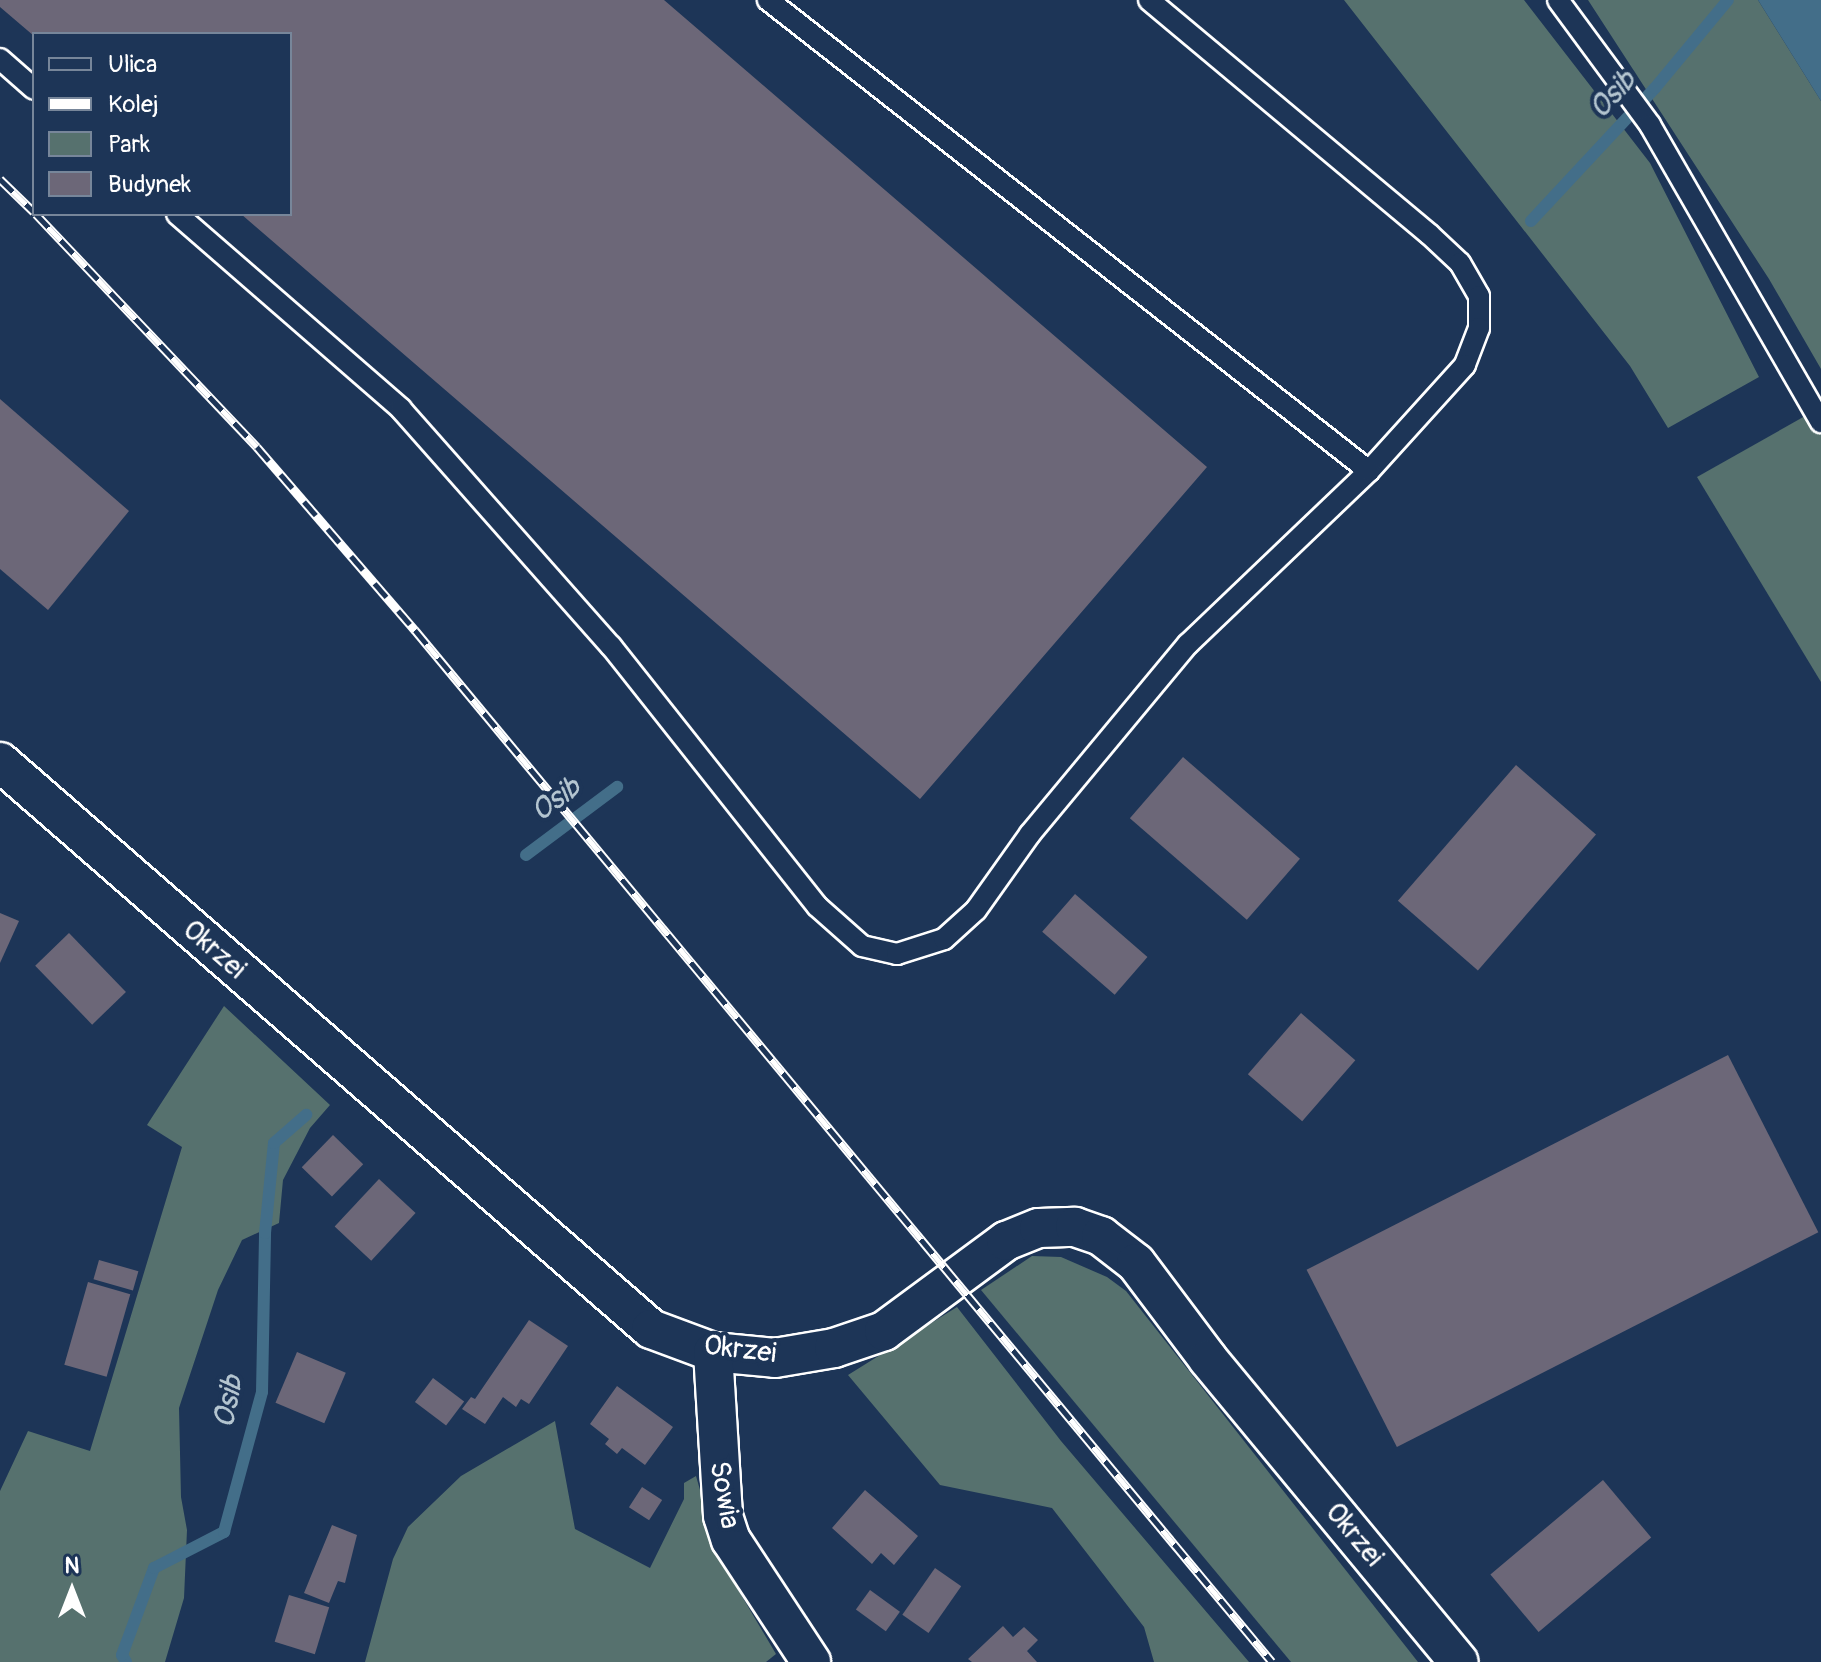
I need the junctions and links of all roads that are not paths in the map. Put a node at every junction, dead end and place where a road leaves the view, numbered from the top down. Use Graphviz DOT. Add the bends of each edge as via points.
graph roads {
  1 [pos="768,0"];
  2 [pos="1149,0"];
  3 [pos="1558,0"];
  4 [pos="0,59"];
  5 [pos="32,87"];
  6 [pos="179,216"];
  7 [pos="1821,422"];
  8 [pos="1369,471"];
  9 [pos="0,762"];
  10 [pos="713,1352"];
  11 [pos="811,1662"];
  12 [pos="1459,1662"];
  1 -- 8 [label="lane"];
  2 -- 8 [label="lane" via="1429,234 1460,263 1479,296 1479,328 1465,365"];
  3 -- 7 [label="lane" via="1650,125"];
  4 -- 5 [label="lane"];
  6 -- 8 [label="lane" via="401,409 611,646 817,906 862,946 897,954 944,939 976,910 1030,834 1188,644"];
  9 -- 10 [label="street, Okrzei" via="623,1307 651,1329"];
  10 -- 11 [label="street, Sowia" via="723,1516 731,1540"];
  10 -- 12 [label="street, Okrzei" via="775,1358 834,1348 884,1331 1006,1241 1039,1228 1075,1227 1101,1236 1136,1263 1208,1359"];
}
